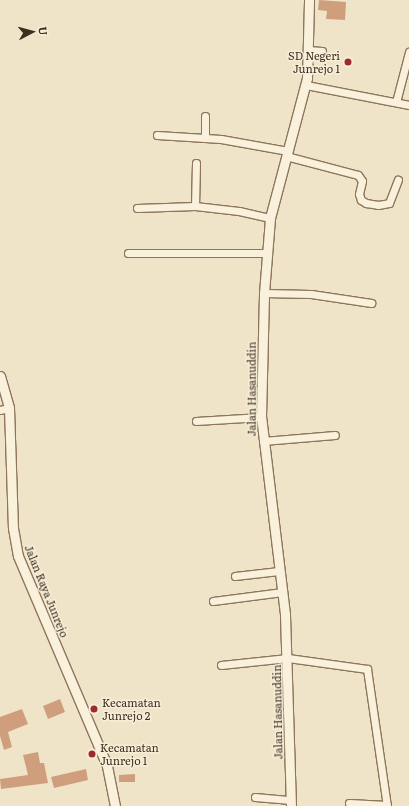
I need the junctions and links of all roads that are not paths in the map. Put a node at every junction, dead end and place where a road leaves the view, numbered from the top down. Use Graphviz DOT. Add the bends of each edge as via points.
graph roads {
  1 [pos="309,0"];
  2 [pos="308,50"];
  3 [pos="322,52"];
  4 [pos="409,52"];
  5 [pos="306,85"];
  6 [pos="396,102"];
  7 [pos="409,105"];
  8 [pos="205,116"];
  9 [pos="157,136"];
  10 [pos="205,138"];
  11 [pos="287,154"];
  12 [pos="196,163"];
  13 [pos="398,180"];
  14 [pos="196,206"];
  15 [pos="137,208"];
  16 [pos="270,218"];
  17 [pos="128,253"];
  18 [pos="267,253"];
  19 [pos="264,293"];
  20 [pos="371,303"];
  21 [pos="0,376"];
  22 [pos="4,409"];
  23 [pos="261,417"];
  24 [pos="196,421"];
  25 [pos="335,435"];
  26 [pos="263,441"];
  27 [pos="279,571"];
  28 [pos="235,576"];
  29 [pos="282,592"];
  30 [pos="213,601"];
  31 [pos="288,658"];
  32 [pos="221,665"];
  33 [pos="255,797"];
  34 [pos="349,802"];
  35 [pos="291,803"];
  36 [pos="115,806"];
  37 [pos="387,806"];
  1 -- 2 [label="main road, Jalan Hasanuddin"];
  2 -- 3 [label="street"];
  2 -- 5 [label="main road, Jalan Hasanuddin"];
  4 -- 6 [label="street"];
  5 -- 6 [label="street"];
  5 -- 11 [label="main road, Jalan Hasanuddin"];
  6 -- 7 [label="street"];
  8 -- 10 [label="street"];
  9 -- 10 [label="street"];
  10 -- 11 [label="street"];
  11 -- 13 [label="street" via="358,175 362,181 359,194 361,200 366,203 389,203"];
  11 -- 16 [label="main road, Jalan Hasanuddin"];
  12 -- 14 [label="street"];
  14 -- 15 [label="street"];
  14 -- 16 [label="street"];
  16 -- 18 [label="main road, Jalan Hasanuddin"];
  17 -- 18 [label="street"];
  18 -- 19 [label="main road, Jalan Hasanuddin"];
  19 -- 20 [label="street" via="311,294"];
  19 -- 23 [label="main road, Jalan Hasanuddin"];
  21 -- 22 [label="main road, Jalan Raya Junrejo"];
  22 -- 36 [label="main road, Jalan Raya Junrejo" via="13,528 18,556 107,766"];
  23 -- 24 [label="street"];
  23 -- 26 [label="main road, Jalan Hasanuddin"];
  25 -- 26 [label="street"];
  26 -- 27 [label="main road, Jalan Hasanuddin"];
  27 -- 28 [label="street"];
  27 -- 29 [label="main road, Jalan Hasanuddin"];
  29 -- 30 [label="street"];
  29 -- 31 [label="main road, Jalan Hasanuddin"];
  31 -- 32 [label="street"];
  31 -- 35 [label="main road, Jalan Hasanuddin"];
  31 -- 37 [label="street" via="368,670"];
  33 -- 35 [label="street"];
  34 -- 37 [label="street"];
}
